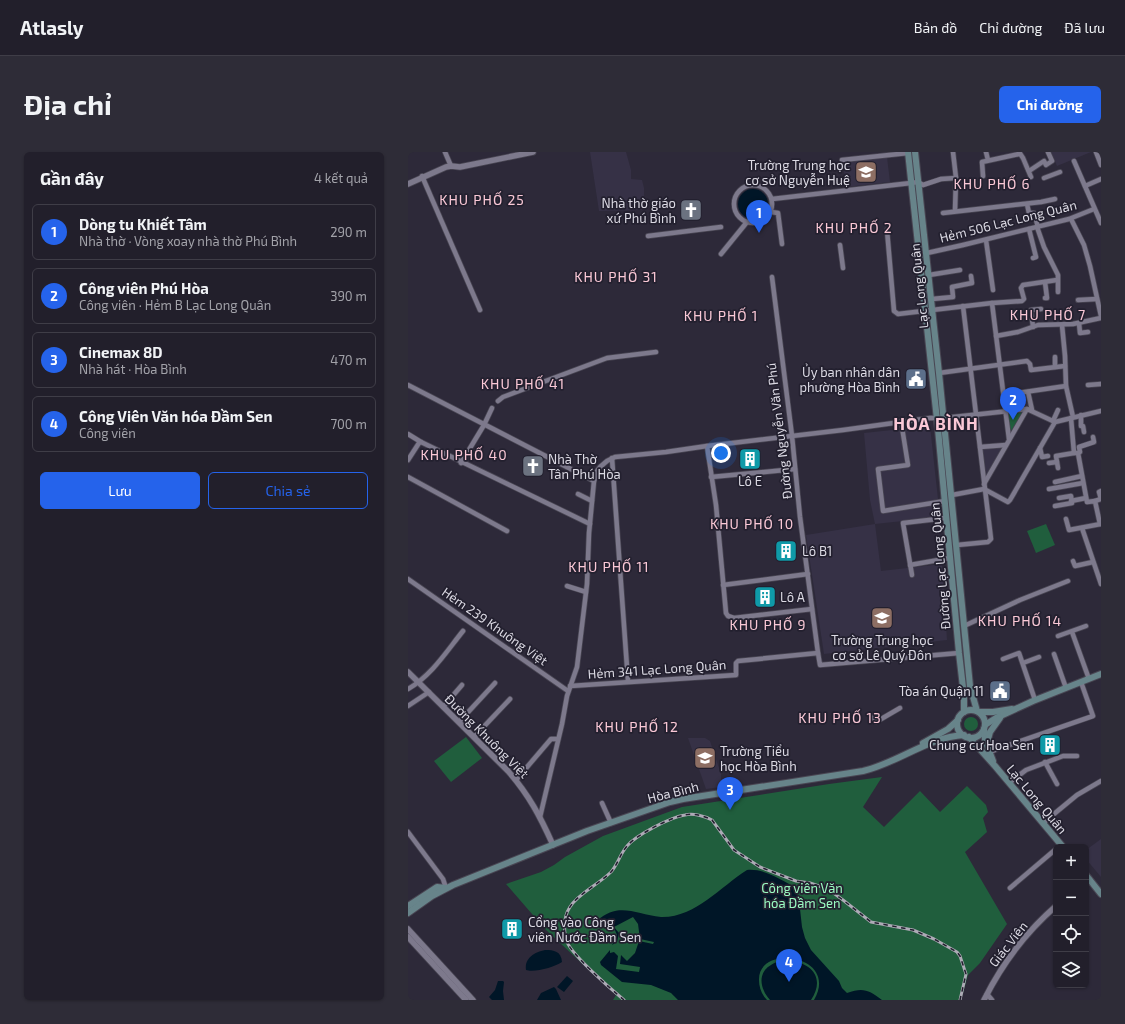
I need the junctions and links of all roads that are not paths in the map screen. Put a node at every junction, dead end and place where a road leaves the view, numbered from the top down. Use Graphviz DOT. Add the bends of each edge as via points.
graph roads {
  1 [pos="445,152"];
  2 [pos="533,152"];
  3 [pos="908,152"];
  4 [pos="915,152"];
  5 [pos="953,152"];
  6 [pos="986,152"];
  7 [pos="1048,152"];
  8 [pos="1096,152"];
  9 [pos="1019,153"];
  10 [pos="870,154"];
  11 [pos="842,160"];
  12 [pos="988,160"];
  13 [pos="1074,161"];
  14 [pos="1101,165"];
  15 [pos="451,166"];
  16 [pos="1029,171"];
  17 [pos="1060,172"];
  18 [pos="422,176"];
  19 [pos="984,176"];
  20 [pos="1032,177"];
  21 [pos="956,178"];
  22 [pos="1044,178"];
  23 [pos="1101,179"];
  24 [pos="918,182"];
  25 [pos="911,183"];
  26 [pos="408,184"];
  27 [pos="1085,186"];
  28 [pos="772,199"];
  29 [pos="1055,199"];
  30 [pos="1027,204"];
  31 [pos="1094,209"];
  32 [pos="955,211"];
  33 [pos="771,212"];
  34 [pos="943,213"];
  35 [pos="1071,219"];
  36 [pos="747,222"];
  37 [pos="1101,223"];
  38 [pos="721,227"];
  39 [pos="1038,227"];
  40 [pos="1029,229"];
  41 [pos="887,230"];
  42 [pos="648,236"];
  43 [pos="986,240"];
  44 [pos="782,244"];
  45 [pos="840,245"];
  46 [pos="927,252"];
  47 [pos="721,254"];
  48 [pos="1033,258"];
  49 [pos="843,268"];
  50 [pos="960,270"];
  51 [pos="929,275"];
  52 [pos="971,276"];
  53 [pos="772,277"];
  54 [pos="1058,280"];
  55 [pos="1045,282"];
  56 [pos="993,290"];
  57 [pos="1058,292"];
  58 [pos="1045,298"];
  59 [pos="932,299"];
  60 [pos="1097,299"];
  61 [pos="1078,300"];
  62 [pos="992,303"];
  63 [pos="963,306"];
  64 [pos="1041,309"];
  65 [pos="480,310"];
  66 [pos="925,310"];
  67 [pos="933,310"];
  68 [pos="1101,317"];
  69 [pos="1079,323"];
  70 [pos="1062,325"];
  71 [pos="1033,327"];
  72 [pos="1088,332"];
  73 [pos="996,336"];
  74 [pos="656,352"];
  75 [pos="1055,358"];
  76 [pos="1000,365"];
  77 [pos="1065,366"];
  78 [pos="1055,367"];
  79 [pos="971,369"];
  80 [pos="939,373"];
  81 [pos="1101,384"];
  82 [pos="408,385"];
  83 [pos="1088,385"];
  84 [pos="1066,386"];
  85 [pos="1028,392"];
  86 [pos="1004,396"];
  87 [pos="498,401"];
  88 [pos="492,408"];
  89 [pos="1029,410"];
  90 [pos="1058,410"];
  91 [pos="1006,411"];
  92 [pos="1101,411"];
  93 [pos="976,415"];
  94 [pos="1081,416"];
  95 [pos="936,417"];
  96 [pos="944,418"];
  97 [pos="1072,418"];
  98 [pos="902,421"];
  99 [pos="1054,421"];
  100 [pos="484,425"];
  101 [pos="1084,432"];
  102 [pos="408,434"];
  103 [pos="792,436"];
  104 [pos="1093,437"];
  105 [pos="1009,439"];
  106 [pos="421,442"];
  107 [pos="1006,445"];
  108 [pos="707,446"];
  109 [pos="980,447"];
  110 [pos="1040,448"];
  111 [pos="1076,453"];
  112 [pos="1048,456"];
  113 [pos="612,458"];
  114 [pos="408,460"];
  115 [pos="461,462"];
  116 [pos="1057,462"];
  117 [pos="1049,463"];
  118 [pos="1058,468"];
  119 [pos="795,469"];
  120 [pos="1082,476"];
  121 [pos="408,477"];
  122 [pos="711,477"];
  123 [pos="594,481"];
  124 [pos="1055,482"];
  125 [pos="1083,483"];
  126 [pos="984,486"];
  127 [pos="1049,489"];
  128 [pos="1101,491"];
  129 [pos="578,494"];
  130 [pos="952,495"];
  131 [pos="1059,498"];
  132 [pos="1086,498"];
  133 [pos="592,501"];
  134 [pos="945,501"];
  135 [pos="1071,501"];
  136 [pos="1095,501"];
  137 [pos="1055,506"];
  138 [pos="946,518"];
  139 [pos="1066,519"];
  140 [pos="590,524"];
  141 [pos="1100,524"];
  142 [pos="1082,528"];
  143 [pos="507,531"];
  144 [pos="957,546"];
  145 [pos="950,558"];
  146 [pos="1073,561"];
  147 [pos="1093,562"];
  148 [pos="910,565"];
  149 [pos="1098,569"];
  150 [pos="808,574"];
  151 [pos="912,575"];
  152 [pos="408,579"];
  153 [pos="1068,581"];
  154 [pos="1101,584"];
  155 [pos="723,585"];
  156 [pos="567,586"];
  157 [pos="586,592"];
  158 [pos="812,609"];
  159 [pos="964,626"];
  160 [pos="1086,626"];
  161 [pos="463,631"];
  162 [pos="1072,632"];
  163 [pos="1058,636"];
  164 [pos="818,653"];
  165 [pos="959,653"];
  166 [pos="1054,654"];
  167 [pos="1039,657"];
  168 [pos="1003,659"];
  169 [pos="1022,663"];
  170 [pos="408,672"];
  171 [pos="1101,674"];
  172 [pos="1089,679"];
  173 [pos="628,681"];
  174 [pos="419,682"];
  175 [pos="1081,682"];
  176 [pos="495,683"];
  177 [pos="462,685"];
  178 [pos="569,688"];
  179 [pos="1066,688"];
  180 [pos="408,689"];
  181 [pos="428,692"];
  182 [pos="510,699"];
  183 [pos="1035,700"];
  184 [pos="408,706"];
  185 [pos="443,707"];
  186 [pos="1019,707"];
  187 [pos="900,708"];
  188 [pos="964,712"];
  189 [pos="978,712"];
  190 [pos="871,715"];
  191 [pos="1002,716"];
  192 [pos="958,720"];
  193 [pos="459,722"];
  194 [pos="984,727"];
  195 [pos="966,736"];
  196 [pos="474,738"];
  197 [pos="558,739"];
  198 [pos="988,748"];
  199 [pos="916,749"];
  200 [pos="1077,756"];
  201 [pos="1044,762"];
  202 [pos="995,766"];
  203 [pos="516,780"];
  204 [pos="1101,781"];
  205 [pos="1009,783"];
  206 [pos="1057,784"];
  207 [pos="602,803"];
  208 [pos="540,817"];
  209 [pos="611,823"];
  210 [pos="1043,823"];
  211 [pos="408,832"];
  212 [pos="553,844"];
  213 [pos="1057,844"];
  214 [pos="1053,852"];
  215 [pos="1089,880"];
  216 [pos="446,888"];
  217 [pos="1010,888"];
  218 [pos="1101,894"];
  219 [pos="408,906"];
  220 [pos="1053,909"];
  221 [pos="408,913"];
  222 [pos="408,929"];
  223 [pos="408,937"];
  224 [pos="987,994"];
  225 [pos="466,1000"];
  226 [pos="473,1000"];
  227 [pos="984,1000"];
  228 [pos="992,1000"];
  1 -- 15 [label="street"];
  2 -- 15 [label="street" via="460,168"];
  3 -- 10 [label="street"];
  3 -- 25 [label="main road, Lạc Long Quân"];
  4 -- 24 [label="main road, Lạc Long Quân"];
  5 -- 21 [label="street"];
  6 -- 12 [label="street"];
  7 -- 16 [label="street" via="1052,161 1046,165 1044,161"];
  8 -- 14 [label="street"];
  9 -- 12 [label="street"];
  9 -- 16 [label="street"];
  10 -- 11 [label="street"];
  12 -- 19 [label="street" via="982,162"];
  13 -- 27 [label="street"];
  15 -- 18 [label="street"];
  16 -- 20 [label="street"];
  17 -- 22 [label="street"];
  18 -- 26 [label="street"];
  18 -- 65 [label="street"];
  21 -- 24 [label="street" via="941,179 923,185"];
  21 -- 32 [label="street"];
  23 -- 27 [label="street"];
  24 -- 25 [label="street"];
  24 -- 46 [label="main road, Lạc Long Quân"];
  25 -- 28 [label="street"];
  25 -- 66 [label="main road, Lạc Long Quân"];
  27 -- 31 [label="street"];
  28 -- 33 [label="street"];
  28 -- 36 [label="street" via="766,190 755,185 740,192 735,200 735,209 739,217"];
  29 -- 30 [label="street"];
  30 -- 32 [label="street"];
  30 -- 39 [label="street" via="1029,213 1034,213"];
  31 -- 35 [label="street, Hẻm 506 Lạc Long Quân"];
  31 -- 37 [label="street"];
  32 -- 34 [label="street"];
  33 -- 36 [label="street" via="763,220"];
  33 -- 44 [label="street" via="778,213"];
  35 -- 39 [label="street, Hẻm 506 Lạc Long Quân"];
  35 -- 60 [label="street" via="1084,245"];
  36 -- 47 [label="street"];
  38 -- 42 [label="street"];
  39 -- 40 [label="street, Hẻm 506 Lạc Long Quân"];
  39 -- 54 [label="street"];
  40 -- 43 [label="street, Hẻm 506 Lạc Long Quân"];
  40 -- 48 [label="street" via="1036,257"];
  41 -- 66 [label="street" via="895,313"];
  43 -- 46 [label="street, Hẻm 506 Lạc Long Quân"];
  43 -- 56 [label="street"];
  45 -- 49 [label="street"];
  46 -- 51 [label="main road, Lạc Long Quân"];
  50 -- 51 [label="street"];
  51 -- 59 [label="main road, Lạc Long Quân"];
  52 -- 59 [label="street" via="972,283 952,286 952,297"];
  53 -- 103 [label="street, Đường Nguyễn Văn Phú"];
  54 -- 55 [label="street"];
  54 -- 57 [label="street"];
  55 -- 58 [label="street"];
  55 -- 62 [label="street" via="1021,286 1023,301"];
  59 -- 67 [label="main road, Lạc Long Quân"];
  60 -- 61 [label="street"];
  60 -- 68 [label="street"];
  62 -- 63 [label="street"];
  62 -- 73 [label="street"];
  63 -- 67 [label="street"];
  63 -- 79 [label="street"];
  64 -- 71 [label="street" via="1031,310"];
  66 -- 67 [label="street"];
  66 -- 95 [label="main road, Lạc Long Quân"];
  67 -- 80 [label="main road, Lạc Long Quân"];
  68 -- 69 [label="street"];
  69 -- 70 [label="street"];
  69 -- 72 [label="street" via="1080,333"];
  70 -- 71 [label="street"];
  70 -- 77 [label="street"];
  71 -- 73 [label="street"];
  73 -- 76 [label="street"];
  74 -- 87 [label="street" via="607,358"];
  75 -- 78 [label="street"];
  76 -- 78 [label="street" via="1029,362 1031,370"];
  76 -- 79 [label="street"];
  76 -- 86 [label="street"];
  77 -- 78 [label="street"];
  77 -- 84 [label="street"];
  79 -- 80 [label="street"];
  79 -- 93 [label="street"];
  80 -- 96 [label="main road, Lạc Long Quân"];
  81 -- 83 [label="street"];
  82 -- 100 [label="street"];
  84 -- 85 [label="street"];
  84 -- 97 [label="street"];
  85 -- 86 [label="street"];
  85 -- 89 [label="street"];
  86 -- 91 [label="street"];
  88 -- 100 [label="street"];
  89 -- 91 [label="street"];
  89 -- 99 [label="street"];
  89 -- 105 [label="street"];
  90 -- 99 [label="street"];
  91 -- 93 [label="street"];
  91 -- 105 [label="street"];
  92 -- 94 [label="street"];
  93 -- 96 [label="street"];
  93 -- 109 [label="street"];
  94 -- 97 [label="street"];
  94 -- 101 [label="street"];
  95 -- 96 [label="street"];
  95 -- 98 [label="street"];
  95 -- 134 [label="main road, Đường Lạc Long Quân"];
  96 -- 130 [label="main road, Đường Lạc Long Quân"];
  97 -- 99 [label="street"];
  97 -- 111 [label="street"];
  98 -- 103 [label="street"];
  98 -- 134 [label="street" via="908,465 878,469 883,511"];
  99 -- 110 [label="street"];
  100 -- 115 [label="street"];
  100 -- 123 [label="street"];
  102 -- 106 [label="street"];
  103 -- 108 [label="street"];
  103 -- 119 [label="street, Đường Nguyễn Văn Phú"];
  104 -- 111 [label="street" via="1094,442 1079,447 1080,452"];
  105 -- 107 [label="street"];
  106 -- 114 [label="street"];
  106 -- 115 [label="street"];
  107 -- 109 [label="street"];
  107 -- 126 [label="street"];
  108 -- 113 [label="street"];
  108 -- 122 [label="street"];
  109 -- 126 [label="street"];
  110 -- 112 [label="street" via="1042,457"];
  110 -- 126 [label="street" via="1008,502"];
  111 -- 116 [label="street" via="1058,455"];
  111 -- 120 [label="street"];
  113 -- 123 [label="street" via="600,467"];
  113 -- 173 [label="street"];
  115 -- 140 [label="street"];
  116 -- 117 [label="street"];
  116 -- 118 [label="street"];
  119 -- 122 [label="street"];
  119 -- 150 [label="street, Đường Nguyễn Văn Phú"];
  120 -- 124 [label="street"];
  120 -- 125 [label="street"];
  121 -- 143 [label="street"];
  122 -- 155 [label="street" via="717,512"];
  123 -- 133 [label="street"];
  125 -- 127 [label="street"];
  125 -- 132 [label="street"];
  126 -- 130 [label="street"];
  126 -- 144 [label="street" via="990,541"];
  128 -- 136 [label="street" via="1101,499"];
  129 -- 133 [label="street"];
  130 -- 144 [label="main road, Đường Lạc Long Quân"];
  131 -- 135 [label="street" via="1071,496"];
  132 -- 135 [label="street"];
  132 -- 136 [label="street" via="1087,502"];
  133 -- 140 [label="street"];
  134 -- 138 [label="main road, Đường Lạc Long Quân"];
  135 -- 137 [label="street" via="1072,503"];
  136 -- 141 [label="street"];
  138 -- 145 [label="main road, Đường Lạc Long Quân"];
  138 -- 148 [label="street" via="903,523"];
  139 -- 142 [label="street" via="1069,530"];
  140 -- 157 [label="street"];
  141 -- 142 [label="street"];
  142 -- 147 [label="street"];
  144 -- 159 [label="main road, Đường Lạc Long Quân"];
  145 -- 148 [label="street"];
  145 -- 165 [label="main road, Đường Lạc Long Quân"];
  146 -- 147 [label="street" via="1075,566"];
  147 -- 149 [label="street"];
  148 -- 151 [label="street"];
  149 -- 154 [label="street"];
  150 -- 155 [label="street"];
  150 -- 158 [label="street, Đường Nguyễn Văn Phú"];
  152 -- 178 [label="street, Hẻm 239 Khuông Việt"];
  153 -- 159 [label="street"];
  155 -- 158 [label="street" via="726,613 730,618"];
  156 -- 157 [label="street"];
  157 -- 178 [label="street" via="578,667"];
  158 -- 164 [label="street, Đường Nguyễn Văn Phú"];
  159 -- 189 [label="main road, Đường Lạc Long Quân" via="970,686"];
  160 -- 162 [label="street"];
  161 -- 174 [label="street" via="434,668"];
  162 -- 163 [label="street"];
  162 -- 172 [label="street"];
  164 -- 165 [label="street" via="820,665"];
  164 -- 173 [label="street, Hẻm 341 Lạc Long Quân" via="738,661 736,675"];
  165 -- 188 [label="main road, Đường Lạc Long Quân" via="964,688"];
  166 -- 179 [label="street"];
  167 -- 169 [label="street"];
  168 -- 169 [label="street" via="1019,653"];
  169 -- 183 [label="street"];
  170 -- 174 [label="street, Đường Khuông Việt"];
  171 -- 172 [label="main road"];
  172 -- 175 [label="main road"];
  173 -- 178 [label="street, Hẻm 341 Lạc Long Quân"];
  174 -- 180 [label="street"];
  174 -- 181 [label="street, Đường Khuông Việt"];
  175 -- 179 [label="main road"];
  175 -- 198 [label="street" via="1093,716"];
  176 -- 193 [label="street"];
  177 -- 185 [label="street"];
  178 -- 197 [label="street"];
  179 -- 183 [label="main road"];
  181 -- 184 [label="street"];
  181 -- 185 [label="street, Đường Khuông Việt"];
  182 -- 196 [label="street"];
  183 -- 186 [label="main road"];
  185 -- 193 [label="street, Đường Khuông Việt"];
  186 -- 189 [label="main road"];
  186 -- 191 [label="main road"];
  187 -- 190 [label="street" via="876,722"];
  188 -- 189 [label="main road"];
  188 -- 192 [label="main road"];
  189 -- 194 [label="main road" via="984,718"];
  191 -- 194 [label="main road"];
  191 -- 198 [label="main road" via="988,736"];
  192 -- 195 [label="main road" via="958,727"];
  192 -- 199 [label="main road"];
  193 -- 196 [label="street, Đường Khuông Việt"];
  194 -- 195 [label="main road" via="978,736"];
  194 -- 198 [label="main road"];
  195 -- 199 [label="main road" via="952,737"];
  195 -- 202 [label="main road"];
  196 -- 203 [label="street, Đường Khuông Việt"];
  197 -- 203 [label="street" via="551,739"];
  197 -- 208 [label="street"];
  198 -- 202 [label="main road"];
  199 -- 209 [label="main road, Hòa Bình" via="868,770 683,799"];
  200 -- 201 [label="street" via="1063,756"];
  201 -- 205 [label="street" via="1026,770"];
  201 -- 206 [label="street"];
  202 -- 205 [label="main road, Lạc Long Quân"];
  203 -- 208 [label="street, Đường Khuông Việt"];
  204 -- 210 [label="street" via="1077,795"];
  205 -- 210 [label="main road, Lạc Long Quân"];
  207 -- 209 [label="street"];
  208 -- 212 [label="street, Đường Khuông Việt"];
  209 -- 212 [label="main road, Hòa Bình"];
  210 -- 213 [label="main road, Lạc Long Quân"];
  211 -- 216 [label="street" via="443,879"];
  212 -- 216 [label="main road, Hòa Bình"];
  214 -- 217 [label="street"];
  215 -- 218 [label="main road"];
  216 -- 219 [label="main road" via="437,887"];
  216 -- 221 [label="main road"];
  220 -- 224 [label="street, Giác Viên" via="1019,945"];
  222 -- 226 [label="street"];
  223 -- 225 [label="street"];
  224 -- 227 [label="street, Giác Viên"];
  224 -- 228 [label="street"];
}
